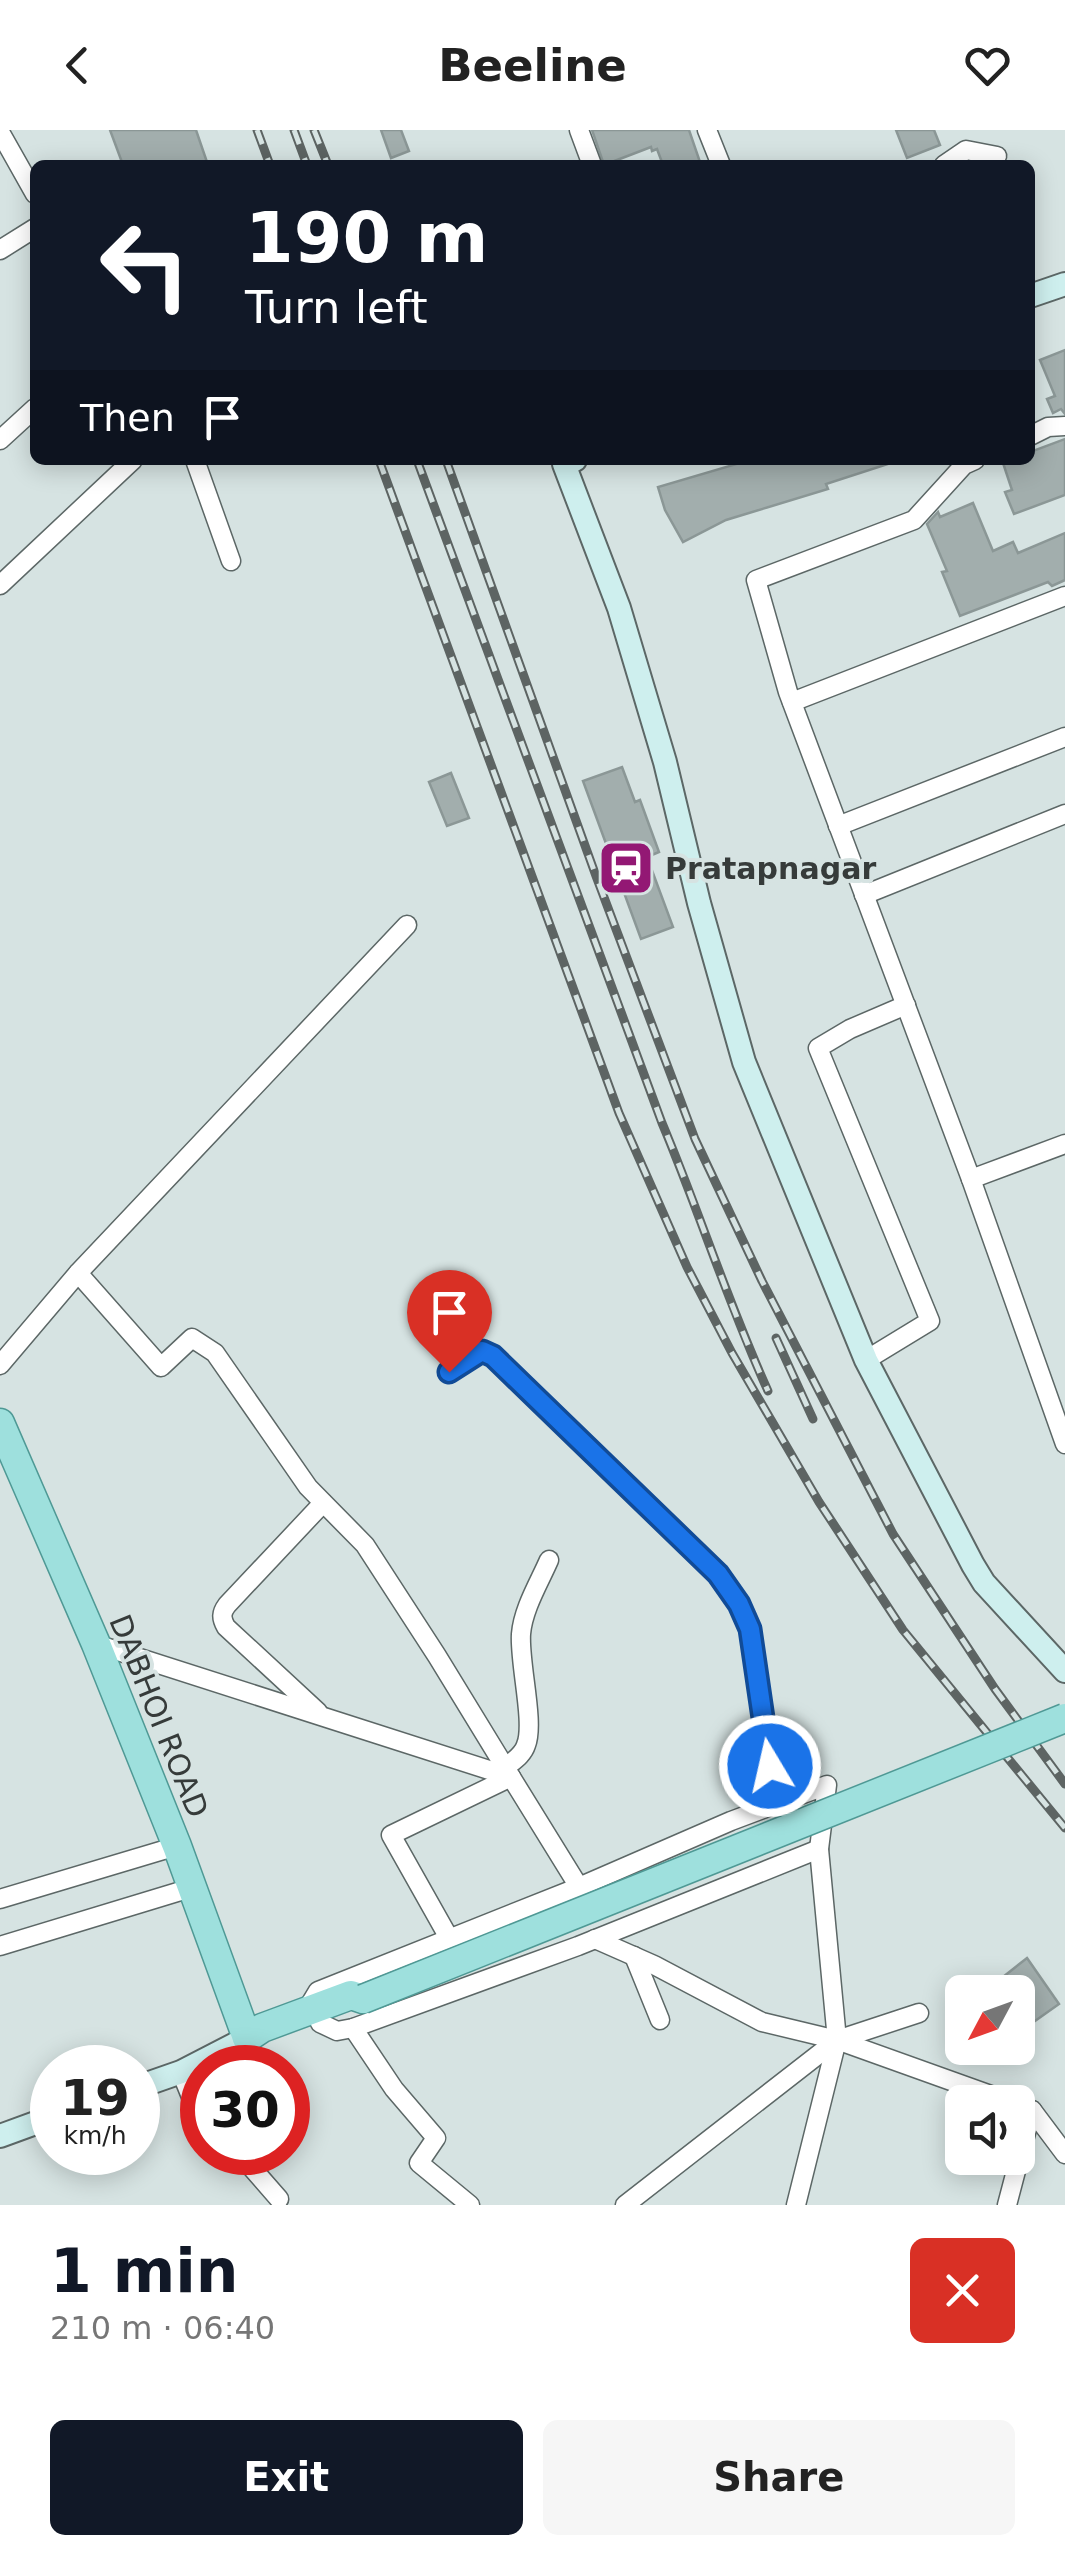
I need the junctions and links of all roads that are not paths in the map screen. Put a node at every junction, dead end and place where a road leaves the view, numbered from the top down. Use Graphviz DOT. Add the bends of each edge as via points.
graph roads {
  1 [pos="579,130"];
  2 [pos="707,130"];
  3 [pos="962,130"];
  4 [pos="0,132"];
  5 [pos="966,150"];
  6 [pos="997,156"];
  7 [pos="590,160"];
  8 [pos="718,160"];
  9 [pos="951,160"];
  10 [pos="30,185"];
  11 [pos="30,231"];
  12 [pos="0,250"];
  13 [pos="1065,284"];
  14 [pos="1035,294"];
  15 [pos="30,413"];
  16 [pos="1065,426"];
  17 [pos="1035,434"];
  18 [pos="0,440"];
  19 [pos="128,465"];
  20 [pos="197,465"];
  21 [pos="564,465"];
  22 [pos="964,465"];
  23 [pos="231,561"];
  24 [pos="0,585"];
  25 [pos="1065,596"];
  26 [pos="792,702"];
  27 [pos="1065,737"];
  28 [pos="1065,814"];
  29 [pos="838,826"];
  30 [pos="864,895"];
  31 [pos="407,924"];
  32 [pos="906,1006"];
  33 [pos="1065,1144"];
  34 [pos="972,1179"];
  35 [pos="78,1273"];
  36 [pos="866,1360"];
  37 [pos="0,1365"];
  38 [pos="449,1372"];
  39 [pos="0,1422"];
  40 [pos="1065,1444"];
  41 [pos="323,1503"];
  42 [pos="549,1560"];
  43 [pos="96,1644"];
  44 [pos="1065,1671"];
  45 [pos="323,1717"];
  46 [pos="1065,1718"];
  47 [pos="508,1773"];
  48 [pos="777,1804"];
  49 [pos="177,1846"];
  50 [pos="819,1849"];
  51 [pos="194,1887"];
  52 [pos="579,1887"];
  53 [pos="0,1899"];
  54 [pos="449,1938"];
  55 [pos="595,1940"];
  56 [pos="0,1946"];
  57 [pos="634,1956"];
  58 [pos="919,2013"];
  59 [pos="329,2016"];
  60 [pos="660,2020"];
  61 [pos="247,2038"];
  62 [pos="837,2040"];
  63 [pos="234,2045"];
  64 [pos="963,2085"];
  65 [pos="1035,2120"];
  66 [pos="30,2126"];
  67 [pos="0,2136"];
  68 [pos="1065,2154"];
  69 [pos="259,2175"];
  70 [pos="1013,2175"];
  71 [pos="280,2199"];
  72 [pos="470,2205"];
  73 [pos="625,2205"];
  74 [pos="796,2205"];
  75 [pos="1007,2205"];
  1 -- 7 [label="street"];
  2 -- 8 [label="street"];
  3 -- 5 [label="street"];
  4 -- 10 [label="street"];
  5 -- 6 [label="street"];
  5 -- 9 [label="street"];
  11 -- 12 [label="street"];
  13 -- 14 [label="street"];
  15 -- 18 [label="street"];
  16 -- 17 [label="street"];
  19 -- 24 [label="street"];
  20 -- 23 [label="street"];
  21 -- 36 [label="street" via="665,762 744,1062"];
  22 -- 26 [label="street" via="914,520 756,580"];
  25 -- 26 [label="street"];
  26 -- 29 [label="street"];
  27 -- 29 [label="street"];
  28 -- 30 [label="street"];
  29 -- 30 [label="street"];
  30 -- 32 [label="street"];
  31 -- 35 [label="street"];
  32 -- 34 [label="street"];
  32 -- 36 [label="street" via="818,1048 930,1321"];
  33 -- 34 [label="street"];
  34 -- 40 [label="street"];
  35 -- 37 [label="street"];
  35 -- 41 [label="street" via="160,1367 192,1338 215,1353"];
  36 -- 44 [label="street" via="984,1583"];
  38 -- 48 [label="street" via="482,1351 493,1356 718,1574 750,1629"];
  39 -- 43 [label="main road, DABHOI ROAD"];
  41 -- 45 [label="street" via="222,1612 222,1620"];
  41 -- 47 [label="street" via="366,1545"];
  42 -- 47 [label="street" via="523,1620 528,1742"];
  43 -- 45 [label="street"];
  43 -- 49 [label="main road, DABHOI ROAD"];
  45 -- 47 [label="street"];
  46 -- 59 [label="main road, bridge"];
  47 -- 52 [label="street"];
  47 -- 54 [label="street" via="391,1835"];
  48 -- 50 [label="street" via="827,1786"];
  48 -- 52 [label="street"];
  49 -- 51 [label="main road, DABHOI ROAD"];
  49 -- 53 [label="street"];
  50 -- 55 [label="street"];
  50 -- 62 [label="street"];
  51 -- 56 [label="street"];
  51 -- 61 [label="main road, DABHOI ROAD"];
  52 -- 54 [label="street"];
  54 -- 59 [label="street" via="318,1991"];
  55 -- 57 [label="street"];
  55 -- 59 [label="street"];
  57 -- 60 [label="street"];
  57 -- 62 [label="street" via="762,2022"];
  58 -- 62 [label="street"];
  59 -- 61 [label="main road" via="260,2042"];
  59 -- 72 [label="street" via="436,2138 419,2163"];
  61 -- 63 [label="street"];
  62 -- 64 [label="street"];
  62 -- 73 [label="street"];
  62 -- 74 [label="street"];
  65 -- 68 [label="street"];
  66 -- 67 [label="street"];
  69 -- 71 [label="street"];
  70 -- 75 [label="street"];
}
